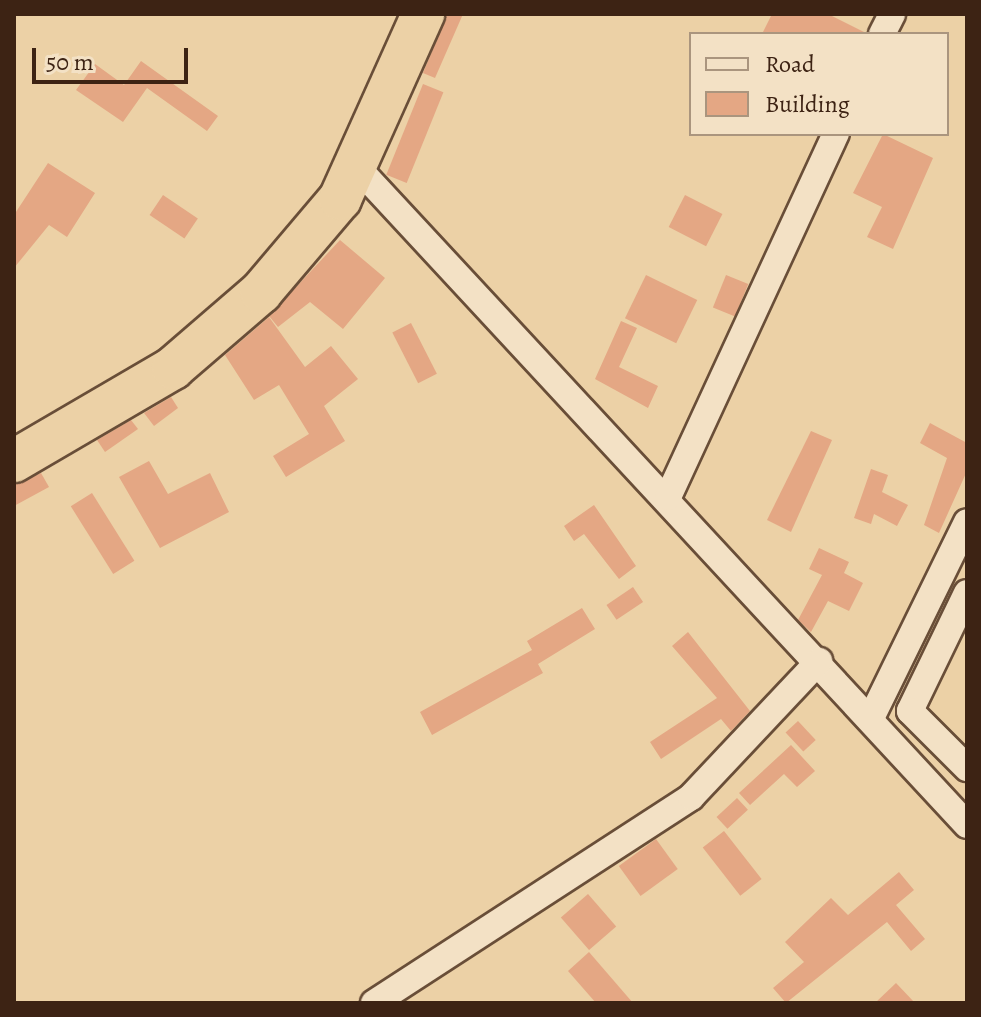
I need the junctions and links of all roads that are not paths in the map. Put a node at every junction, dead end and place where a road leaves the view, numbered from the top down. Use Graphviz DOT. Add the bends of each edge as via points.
graph roads {
  1 [pos="423,14"];
  2 [pos="892,14"];
  3 [pos="883,32"];
  4 [pos="835,136"];
  5 [pos="355,165"];
  6 [pos="14,461"];
  7 [pos="668,497"];
  8 [pos="967,522"];
  9 [pos="967,593"];
  10 [pos="819,661"];
  11 [pos="871,718"];
  12 [pos="967,768"];
  13 [pos="967,825"];
  14 [pos="374,1003"];
  1 -- 5 [label="highway"];
  2 -- 3 [label="street"];
  4 -- 7 [label="street"];
  5 -- 6 [label="highway" via="340,199 261,292 184,358"];
  5 -- 7 [label="street"];
  7 -- 10 [label="street"];
  8 -- 11 [label="street"];
  9 -- 12 [label="street" via="910,711"];
  10 -- 11 [label="street"];
  10 -- 14 [label="street" via="691,797"];
  11 -- 13 [label="street"];
}
